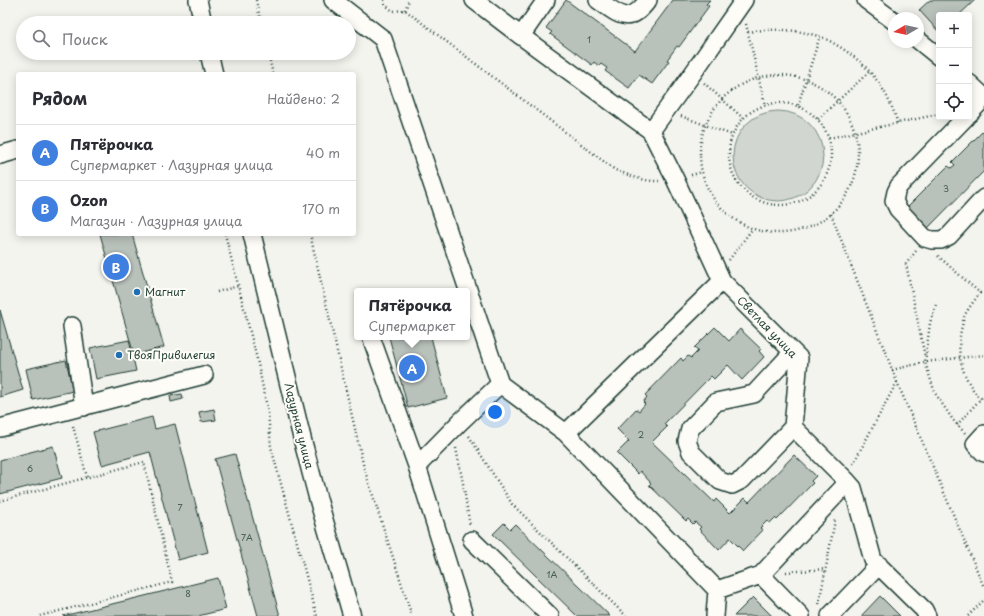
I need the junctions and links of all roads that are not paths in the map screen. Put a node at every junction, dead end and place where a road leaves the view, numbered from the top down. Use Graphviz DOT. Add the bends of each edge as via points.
graph roads {
  1 [pos="198,0"];
  2 [pos="333,0"];
  3 [pos="474,0"];
  4 [pos="546,0"];
  5 [pos="598,0"];
  6 [pos="648,0"];
  7 [pos="866,0"];
  8 [pos="742,1"];
  9 [pos="201,16"];
  10 [pos="354,16"];
  11 [pos="888,17"];
  12 [pos="356,18"];
  13 [pos="521,36"];
  14 [pos="924,45"];
  15 [pos="936,55"];
  16 [pos="211,60"];
  17 [pos="214,72"];
  18 [pos="970,84"];
  19 [pos="984,97"];
  20 [pos="972,111"];
  21 [pos="963,120"];
  22 [pos="651,131"];
  23 [pos="16,151"];
  24 [pos="0,155"];
  25 [pos="984,198"];
  26 [pos="252,236"];
  27 [pos="720,278"];
  28 [pos="467,288"];
  29 [pos="470,296"];
  30 [pos="72,326"];
  31 [pos="372,340"];
  32 [pos="793,352"];
  33 [pos="204,375"];
  34 [pos="500,384"];
  35 [pos="76,408"];
  36 [pos="793,427"];
  37 [pos="0,428"];
  38 [pos="566,434"];
  39 [pos="417,466"];
  40 [pos="845,484"];
  41 [pos="472,540"];
  42 [pos="879,565"];
  43 [pos="761,575"];
  44 [pos="717,590"];
  45 [pos="824,613"];
  46 [pos="352,616"];
  47 [pos="464,616"];
  48 [pos="550,616"];
  49 [pos="715,616"];
  50 [pos="801,616"];
  51 [pos="927,616"];
  1 -- 9 [label="street"];
  2 -- 10 [label="street"];
  3 -- 13 [label="street"];
  4 -- 13 [label="street"];
  5 -- 6 [label="street" via="622,16 632,15"];
  7 -- 11 [label="street"];
  8 -- 22 [label="street"];
  12 -- 28 [label="street" via="383,39"];
  13 -- 22 [label="street"];
  14 -- 15 [label="street"];
  16 -- 17 [label="street"];
  18 -- 19 [label="street"];
  19 -- 20 [label="street"];
  21 -- 25 [label="street" via="899,186 894,201 924,241 941,240 949,236"];
  22 -- 27 [label="street, Светлая улица"];
  23 -- 24 [label="street"];
  26 -- 46 [label="street, Лазурная улица" via="318,499"];
  27 -- 32 [label="street, Светлая улица"];
  27 -- 38 [label="street"];
  29 -- 34 [label="street"];
  30 -- 35 [label="street"];
  31 -- 39 [label="street"];
  32 -- 36 [label="street, Светлая улица" via="799,358"];
  32 -- 36 [label="street" via="754,394 716,402 690,429 686,441 691,452 720,481 732,485 742,480"];
  33 -- 35 [label="street"];
  34 -- 38 [label="street"];
  34 -- 39 [label="street"];
  35 -- 37 [label="street"];
  36 -- 40 [label="street"];
  38 -- 44 [label="street"];
  39 -- 47 [label="street"];
  40 -- 42 [label="street" via="853,488 873,560"];
  40 -- 43 [label="street"];
  41 -- 48 [label="street"];
  42 -- 45 [label="street"];
  42 -- 51 [label="street"];
  43 -- 44 [label="street"];
  43 -- 50 [label="street"];
  44 -- 49 [label="street"];
}
